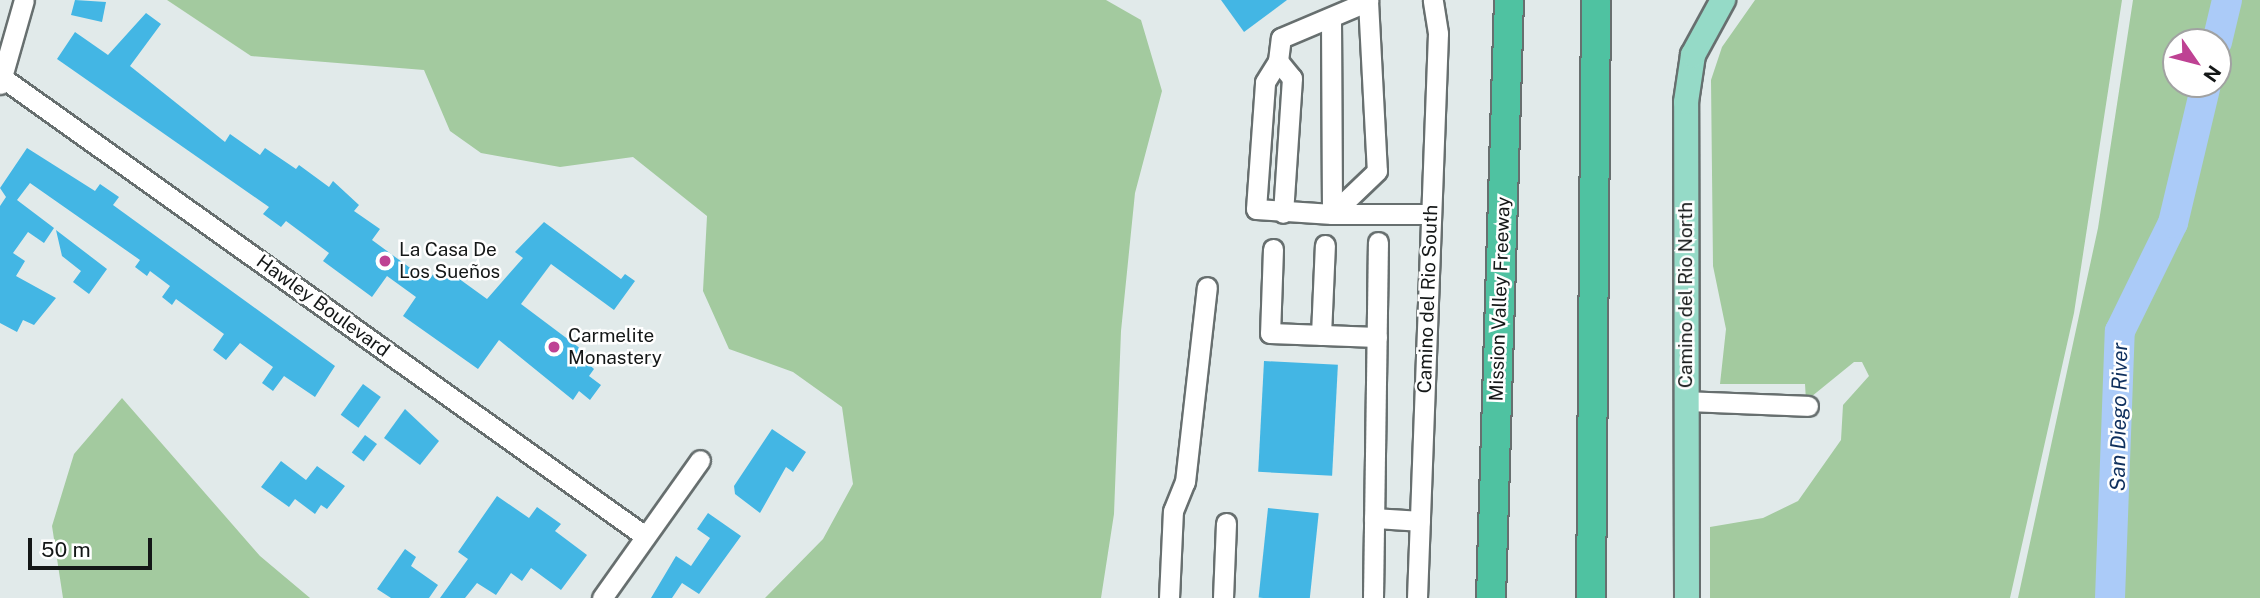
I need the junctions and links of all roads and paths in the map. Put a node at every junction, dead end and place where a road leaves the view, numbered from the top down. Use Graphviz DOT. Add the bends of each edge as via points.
graph roads {
  1 [pos="24,0"];
  2 [pos="1368,0"];
  3 [pos="1433,0"];
  4 [pos="1509,0"];
  5 [pos="1596,0"];
  6 [pos="1723,0"];
  7 [pos="1331,19"];
  8 [pos="1278,61"];
  9 [pos="1,79"];
  10 [pos="1283,213"];
  11 [pos="1332,214"];
  12 [pos="1431,215"];
  13 [pos="1378,242"];
  14 [pos="1325,245"];
  15 [pos="1273,249"];
  16 [pos="1207,287"];
  17 [pos="1321,335"];
  18 [pos="1377,337"];
  19 [pos="1685,401"];
  20 [pos="1808,406"];
  21 [pos="700,460"];
  22 [pos="1374,518"];
  23 [pos="1420,520"];
  24 [pos="1226,523"];
  25 [pos="645,536"];
  26 [pos="602,598"];
  27 [pos="1169,598"];
  28 [pos="1223,598"];
  29 [pos="1373,598"];
  30 [pos="1417,598"];
  31 [pos="1491,598"];
  32 [pos="1591,598"];
  33 [pos="1687,598"];
  1 -- 9 [label="street"];
  2 -- 7 [label="street"];
  2 -- 11 [label="street" via="1377,170"];
  3 -- 12 [label="street, Camino del Rio South" via="1438,33"];
  4 -- 31 [label="highway, Mission Valley Freeway"];
  5 -- 32 [label="highway"];
  6 -- 19 [label="main road, Camino del Rio North" via="1700,36 1688,74"];
  7 -- 8 [label="street" via="1281,38"];
  7 -- 11 [label="street"];
  8 -- 10 [label="street" via="1292,78"];
  8 -- 10 [label="street" via="1265,82 1256,209"];
  9 -- 25 [label="street, Hawley Boulevard"];
  10 -- 11 [label="street"];
  11 -- 12 [label="street"];
  12 -- 23 [label="street, Camino del Rio South"];
  13 -- 18 [label="street"];
  14 -- 17 [label="street"];
  15 -- 17 [label="street" via="1269,333"];
  16 -- 27 [label="street" via="1185,482 1173,511"];
  17 -- 18 [label="street"];
  18 -- 22 [label="street"];
  19 -- 20 [label="street"];
  19 -- 33 [label="main road, Camino del Rio North"];
  21 -- 25 [label="street"];
  22 -- 23 [label="street"];
  22 -- 29 [label="street"];
  23 -- 30 [label="street, Camino del Rio South"];
  24 -- 28 [label="street"];
  25 -- 26 [label="street"];
}
